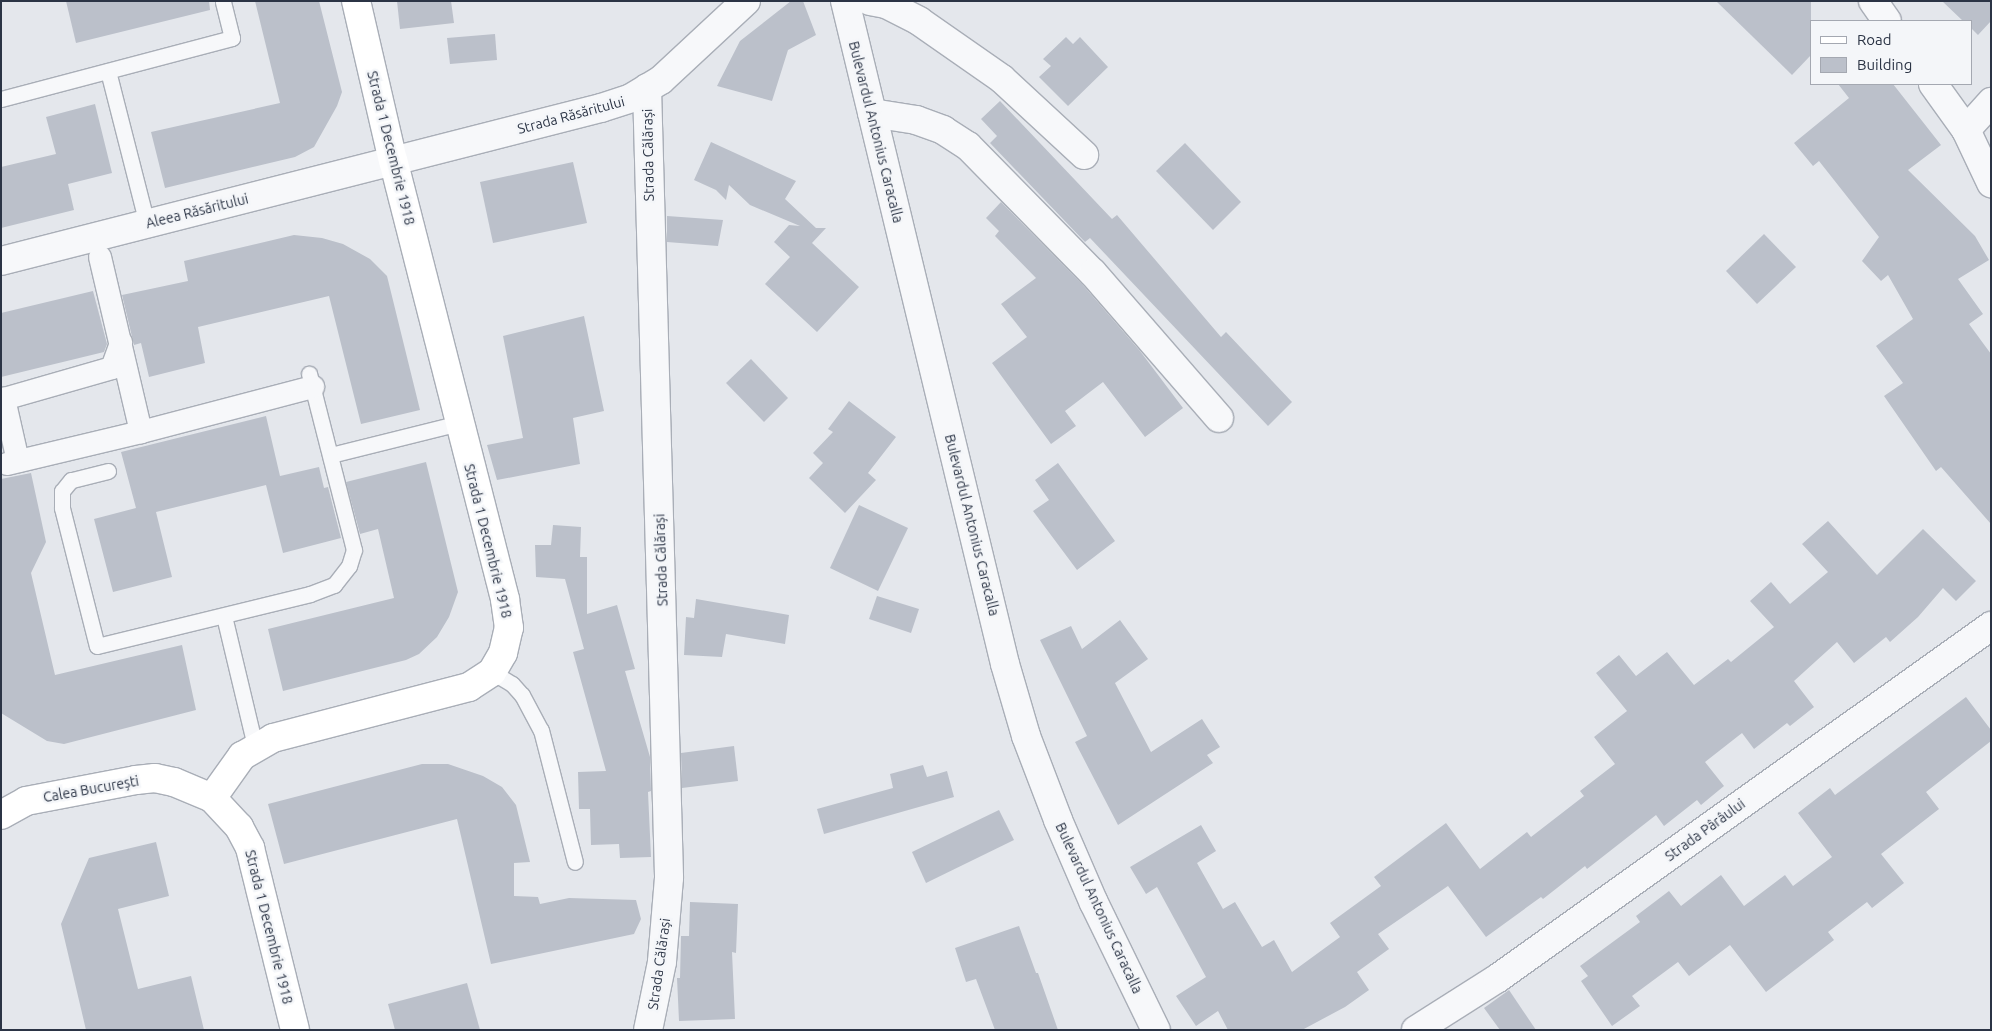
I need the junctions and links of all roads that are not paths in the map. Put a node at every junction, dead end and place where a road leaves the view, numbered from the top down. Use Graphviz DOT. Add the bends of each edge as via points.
graph roads {
  1 [pos="223,1"];
  2 [pos="356,1"];
  3 [pos="746,1"];
  4 [pos="845,1"];
  5 [pos="870,1"];
  6 [pos="1873,1"];
  7 [pos="1886,20"];
  8 [pos="108,71"];
  9 [pos="1934,85"];
  10 [pos="647,88"];
  11 [pos="1,98"];
  12 [pos="1991,102"];
  13 [pos="872,113"];
  14 [pos="1966,130"];
  15 [pos="1084,154"];
  16 [pos="394,160"];
  17 [pos="1991,183"];
  18 [pos="147,224"];
  19 [pos="100,257"];
  20 [pos="1,261"];
  21 [pos="121,343"];
  22 [pos="311,380"];
  23 [pos="1219,418"];
  24 [pos="459,423"];
  25 [pos="141,432"];
  26 [pos="331,455"];
  27 [pos="108,471"];
  28 [pos="224,616"];
  29 [pos="1991,626"];
  30 [pos="492,672"];
  31 [pos="255,746"];
  32 [pos="14,798"];
  33 [pos="212,798"];
  34 [pos="1,815"];
  35 [pos="575,862"];
  36 [pos="295,1030"];
  37 [pos="648,1030"];
  38 [pos="1156,1030"];
  39 [pos="1416,1030"];
  1 -- 8 [label="lane" via="232,38"];
  2 -- 16 [label="main road, Strada 1 Decembrie 1918"];
  3 -- 10 [label="street, Strada Răsăritului" via="662,80"];
  4 -- 13 [label="street, Bulevardul Antonius Caracalla"];
  5 -- 15 [label="street" via="886,4 919,21 1002,79"];
  6 -- 7 [label="street"];
  8 -- 11 [label="lane"];
  8 -- 18 [label="lane"];
  9 -- 14 [label="street"];
  10 -- 16 [label="street, Strada Răsăritului" via="632,98 601,108"];
  10 -- 37 [label="street, Strada Călărași" via="669,878 662,962"];
  12 -- 14 [label="street"];
  13 -- 23 [label="street" via="916,120 943,130 968,146 1093,274"];
  13 -- 38 [label="street, Bulevardul Antonius Caracalla" via="1005,664 1026,736 1094,903"];
  14 -- 17 [label="street"];
  16 -- 18 [label="street, Aleea Răsăritului"];
  16 -- 24 [label="main road, Strada 1 Decembrie 1918"];
  18 -- 20 [label="street, Aleea Răsăritului"];
  19 -- 21 [label="street"];
  21 -- 25 [label="street"];
  21 -- 25 [label="street" via="112,368 4,399 12,462"];
  22 -- 25 [label="street"];
  22 -- 26 [label="lane"];
  24 -- 26 [label="lane"];
  24 -- 30 [label="main road, Strada 1 Decembrie 1918" via="505,599 509,628 503,653"];
  26 -- 28 [label="lane" via="354,550 349,566 334,585"];
  27 -- 28 [label="lane" via="71,480 62,491 62,508 97,646"];
  28 -- 31 [label="lane"];
  29 -- 39 [label="street, Strada Pârâului" via="1498,978"];
  30 -- 31 [label="main road, Strada 1 Decembrie 1918" via="469,687 292,732"];
  30 -- 35 [label="lane" via="512,684 522,695 541,730"];
  31 -- 33 [label="main road, Strada 1 Decembrie 1918" via="242,756"];
  32 -- 33 [label="main road, Calea București" via="155,778 174,782"];
  32 -- 34 [label="main road, Calea București"];
  33 -- 36 [label="main road, Strada 1 Decembrie 1918" via="240,827 250,848"];
}
